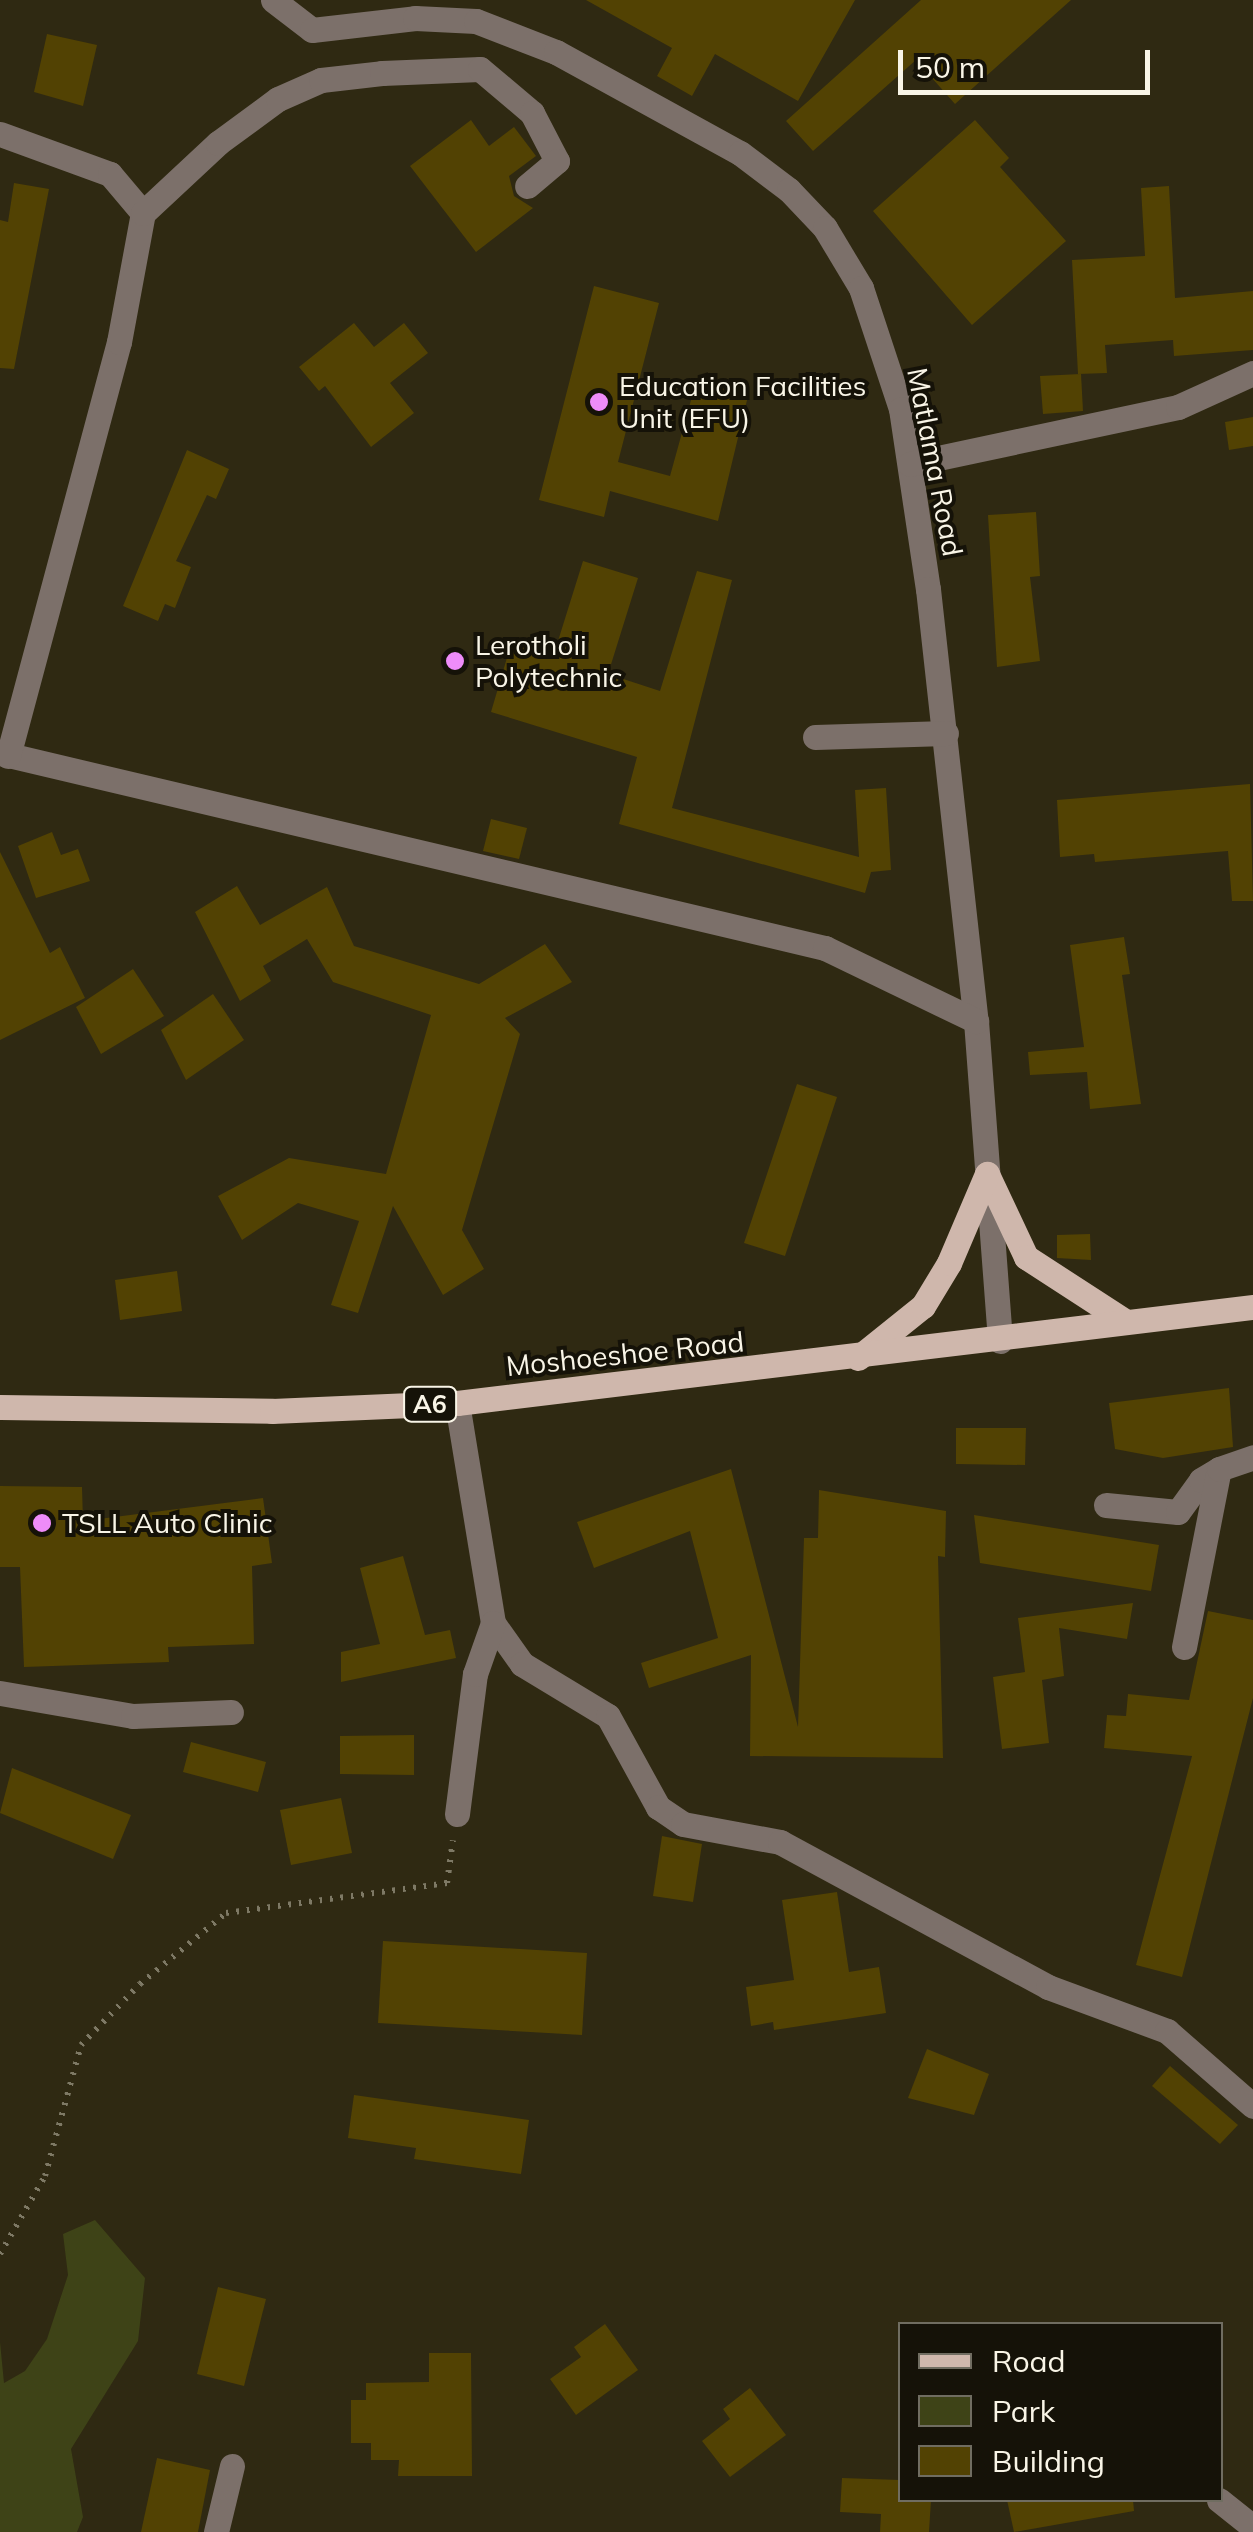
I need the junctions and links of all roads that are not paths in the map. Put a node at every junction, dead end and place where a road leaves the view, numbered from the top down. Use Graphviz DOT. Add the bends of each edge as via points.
graph roads {
  1 [pos="274,0"];
  2 [pos="0,134"];
  3 [pos="527,186"];
  4 [pos="143,212"];
  5 [pos="1253,374"];
  6 [pos="910,464"];
  7 [pos="946,733"];
  8 [pos="815,736"];
  9 [pos="4,755"];
  10 [pos="976,1020"];
  11 [pos="986,1174"];
  12 [pos="1253,1307"];
  13 [pos="1126,1322"];
  14 [pos="1000,1341"];
  15 [pos="858,1358"];
  16 [pos="457,1403"];
  17 [pos="0,1407"];
  18 [pos="1253,1457"];
  19 [pos="1219,1469"];
  20 [pos="1106,1505"];
  21 [pos="493,1623"];
  22 [pos="1184,1647"];
  23 [pos="0,1683"];
  24 [pos="0,1693"];
  25 [pos="231,1712"];
  26 [pos="457,1814"];
  27 [pos="1253,2106"];
  28 [pos="232,2466"];
  29 [pos="1221,2502"];
  30 [pos="1253,2528"];
  31 [pos="216,2532"];
  1 -- 6 [label="street, Matlama Road" via="312,30 415,18 476,22 556,52 740,153 825,228 861,288 900,409"];
  2 -- 4 [label="street" via="110,174"];
  3 -- 4 [label="street" via="557,161 532,113 480,69 382,74 320,80 278,98"];
  4 -- 9 [label="street" via="120,342"];
  5 -- 6 [label="street" via="1178,407"];
  6 -- 7 [label="street, Matlama Road"];
  7 -- 8 [label="street"];
  7 -- 10 [label="street, Matlama Road"];
  9 -- 10 [label="street" via="825,948"];
  10 -- 11 [label="street, Matlama Road"];
  11 -- 13 [label="main road" via="1026,1257"];
  11 -- 14 [label="street, Matlama Road"];
  11 -- 15 [label="main road" via="923,1306"];
  12 -- 13 [label="main road, Moshoeshoe Road / A6"];
  13 -- 14 [label="main road, Moshoeshoe Road / A6"];
  14 -- 15 [label="main road, Moshoeshoe Road / A6"];
  15 -- 16 [label="main road, Moshoeshoe Road / A6"];
  16 -- 17 [label="main road, Moshoeshoe Road / A6" via="272,1411"];
  16 -- 21 [label="street"];
  18 -- 19 [label="street"];
  19 -- 20 [label="street" via="1201,1480 1178,1512"];
  19 -- 22 [label="street"];
  21 -- 26 [label="street" via="475,1674"];
  21 -- 27 [label="street" via="522,1664 608,1716 658,1807 682,1824 780,1842 1048,1988 1166,2031"];
  23 -- 24 [label="street"];
  24 -- 25 [label="street" via="134,1716"];
  28 -- 31 [label="street"];
  29 -- 30 [label="street"];
}
